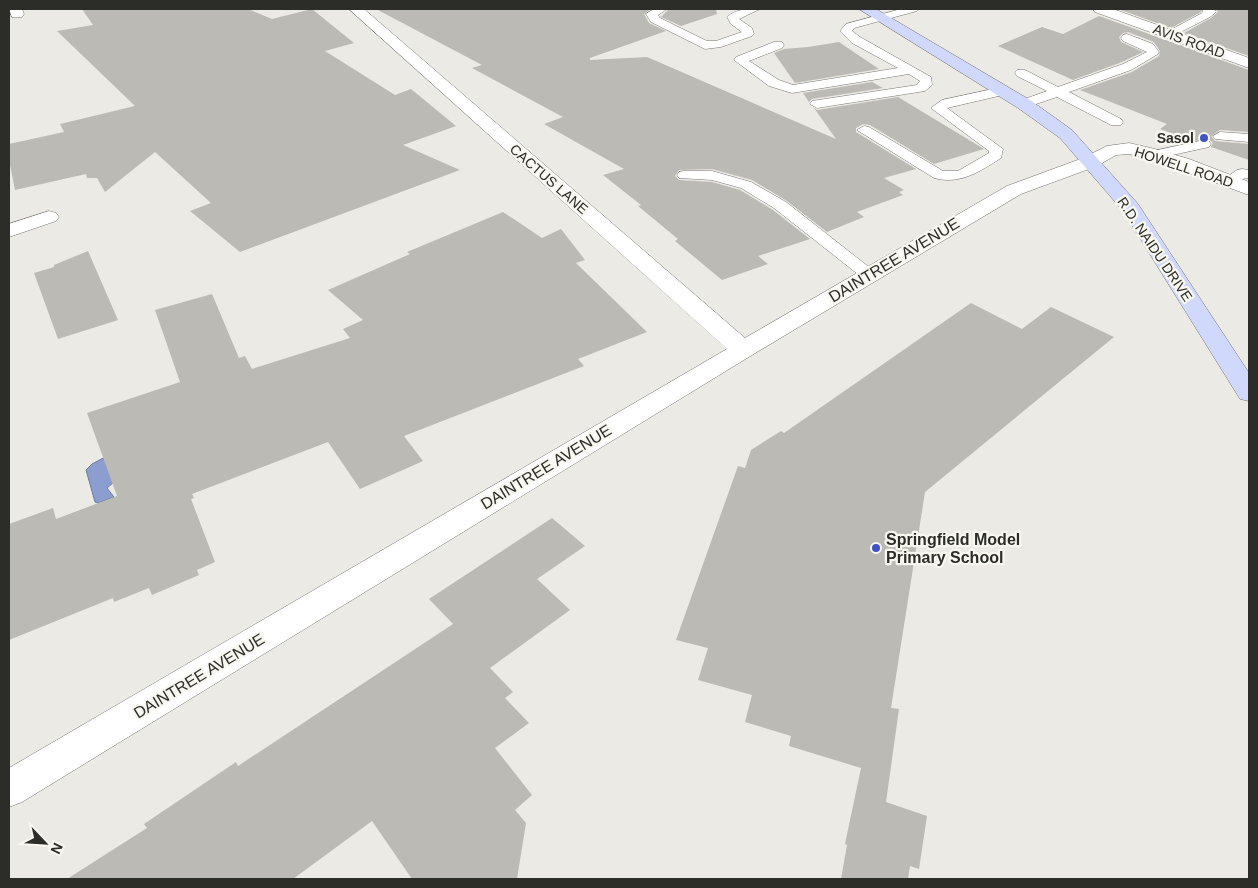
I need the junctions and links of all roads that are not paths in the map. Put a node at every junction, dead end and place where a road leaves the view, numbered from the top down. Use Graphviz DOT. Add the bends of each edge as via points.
graph roads {
  1 [pos="356,9"];
  2 [pos="662,9"];
  3 [pos="754,9"];
  4 [pos="913,9"];
  5 [pos="1100,9"];
  6 [pos="1209,9"];
  7 [pos="873,13"];
  8 [pos="1169,34"];
  9 [pos="1127,38"];
  10 [pos="778,45"];
  11 [pos="1249,63"];
  12 [pos="910,70"];
  13 [pos="1020,73"];
  14 [pos="1002,91"];
  15 [pos="1056,92"];
  16 [pos="817,104"];
  17 [pos="1024,104"];
  18 [pos="1116,122"];
  19 [pos="864,130"];
  20 [pos="1220,136"];
  21 [pos="1249,138"];
  22 [pos="1204,144"];
  23 [pos="1154,155"];
  24 [pos="1092,161"];
  25 [pos="1249,174"];
  26 [pos="684,175"];
  27 [pos="1228,182"];
  28 [pos="1249,189"];
  29 [pos="48,217"];
  30 [pos="9,230"];
  31 [pos="870,275"];
  32 [pos="743,350"];
  33 [pos="1249,393"];
  34 [pos="9,789"];
  1 -- 32 [label="street, CACTUS LANE"];
  2 -- 3 [label="lane" via="652,14 655,20 700,44 712,45 748,34 748,30 734,22 733,17"];
  4 -- 7 [label="lane"];
  5 -- 8 [label="street, AVIS ROAD"];
  6 -- 8 [label="lane" via="1206,15"];
  7 -- 12 [label="lane" via="850,26 846,32"];
  7 -- 14 [label="street, R.D. NAIDU DRIVE"];
  8 -- 11 [label="street, AVIS ROAD"];
  9 -- 15 [label="lane" via="1149,47 1152,54 1127,67"];
  10 -- 12 [label="lane" via="740,60 774,83 792,89"];
  12 -- 16 [label="lane" via="926,80 926,85"];
  13 -- 15 [label="lane"];
  14 -- 17 [label="street, R.D. NAIDU DRIVE"];
  14 -- 19 [label="lane" via="938,108 996,149 996,155 960,176 940,175"];
  15 -- 17 [label="lane"];
  15 -- 18 [label="lane"];
  17 -- 24 [label="street, R.D. NAIDU DRIVE" via="1066,134"];
  20 -- 21 [label="lane"];
  22 -- 23 [label="lane"];
  23 -- 24 [label="street, HOWELL ROAD" via="1117,149"];
  23 -- 27 [label="street, HOWELL ROAD"];
  24 -- 31 [label="street, DAINTREE AVENUE" via="1014,190"];
  24 -- 33 [label="street, R.D. NAIDU DRIVE" via="1131,208"];
  25 -- 27 [label="lane" via="1242,173"];
  26 -- 31 [label="lane" via="712,176 746,185 780,205"];
  27 -- 28 [label="street, HOWELL ROAD"];
  29 -- 30 [label="street"];
  31 -- 32 [label="street, DAINTREE AVENUE"];
  32 -- 34 [label="street, DAINTREE AVENUE"];
}
